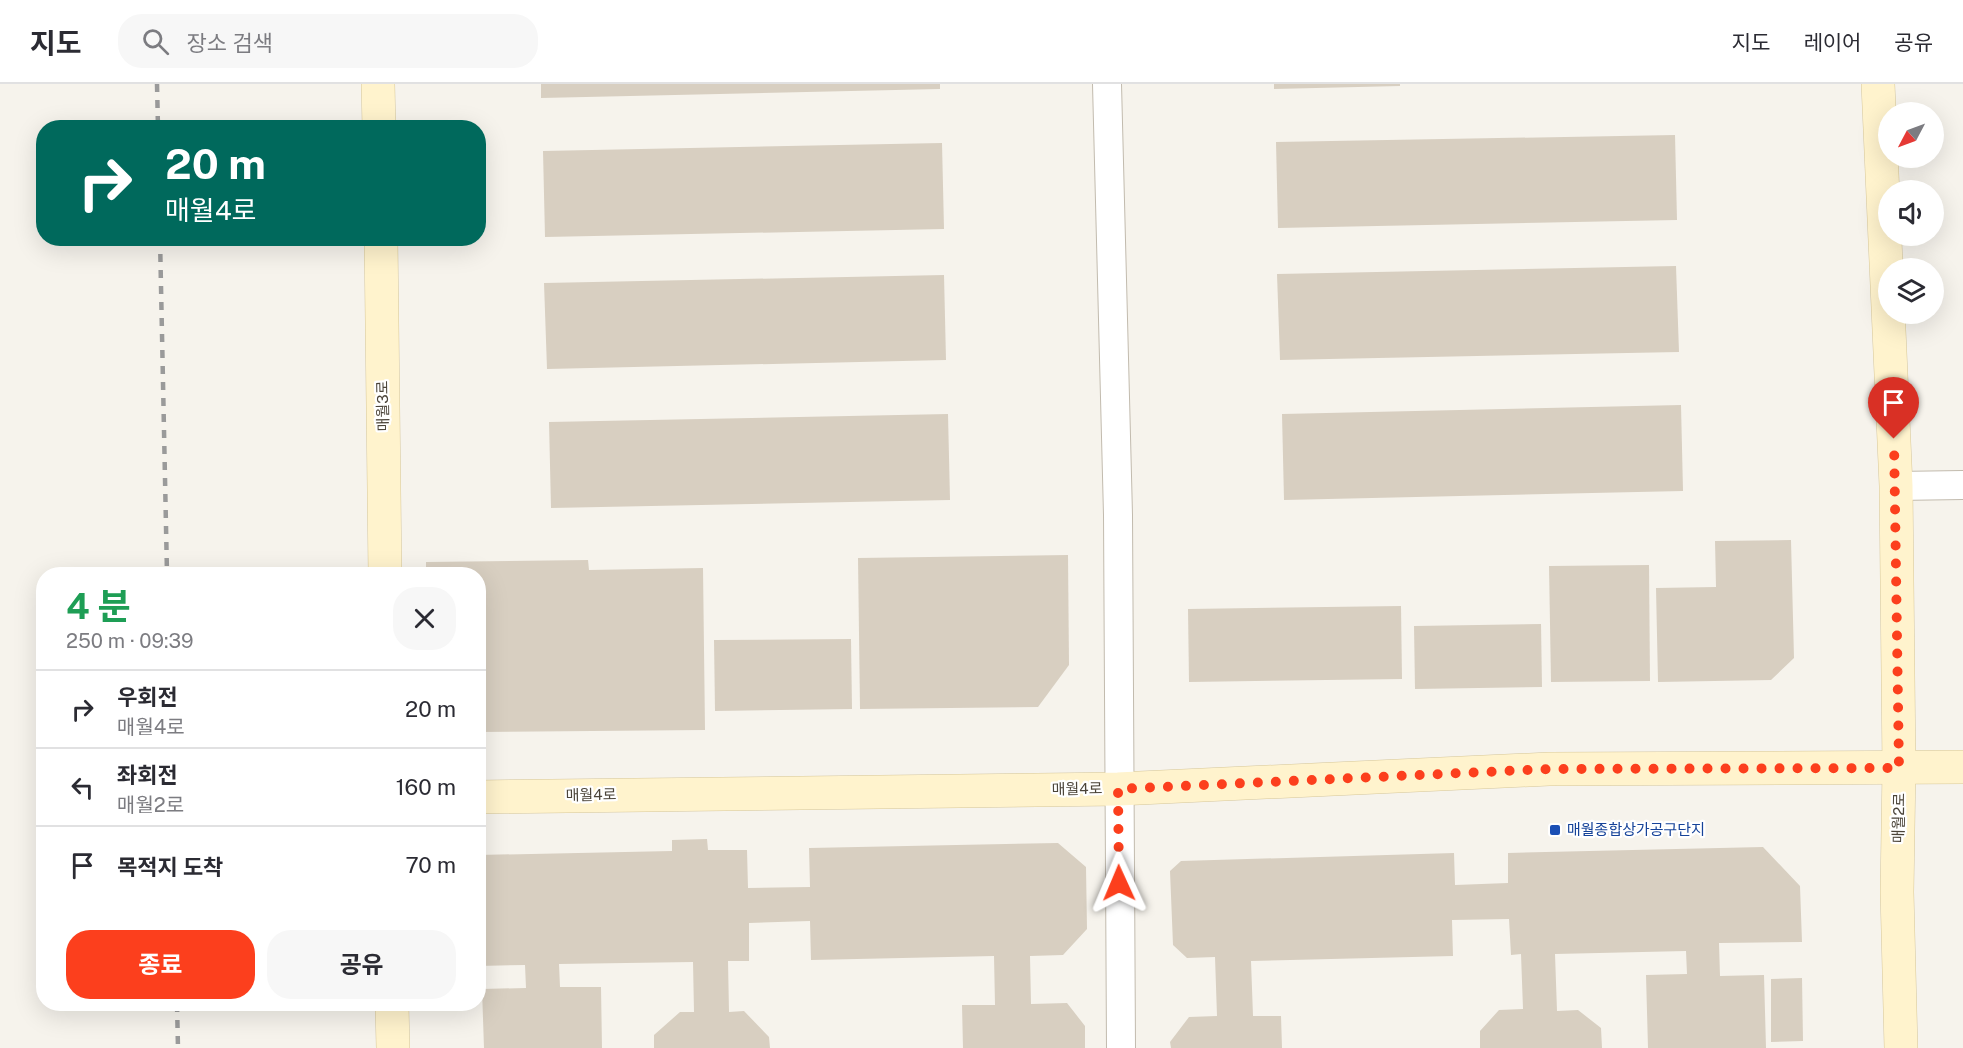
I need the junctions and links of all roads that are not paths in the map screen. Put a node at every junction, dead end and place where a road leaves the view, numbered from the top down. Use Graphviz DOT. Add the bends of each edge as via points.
graph roads {
  1 [pos="378,84"];
  2 [pos="1107,84"];
  3 [pos="1878,84"];
  4 [pos="379,120"];
  5 [pos="381,246"];
  6 [pos="1963,485"];
  7 [pos="1896,486"];
  8 [pos="385,567"];
  9 [pos="1963,767"];
  10 [pos="1899,768"];
  11 [pos="1118,789"];
  12 [pos="486,796"];
  13 [pos="393,1011"];
  14 [pos="393,1048"];
  15 [pos="1121,1048"];
  16 [pos="1901,1048"];
  1 -- 4 [label="street"];
  2 -- 11 [label="street" via="1118,515"];
  3 -- 7 [label="street, 매월2로"];
  5 -- 8 [label="street, 매월3로"];
  6 -- 7 [label="street"];
  7 -- 10 [label="street, 매월2로"];
  9 -- 10 [label="street, 매월4로"];
  10 -- 11 [label="street, 매월4로" via="1549,769"];
  10 -- 16 [label="street, 매월2로"];
  11 -- 12 [label="street, 매월4로"];
  11 -- 15 [label="street"];
  13 -- 14 [label="street"];
}
